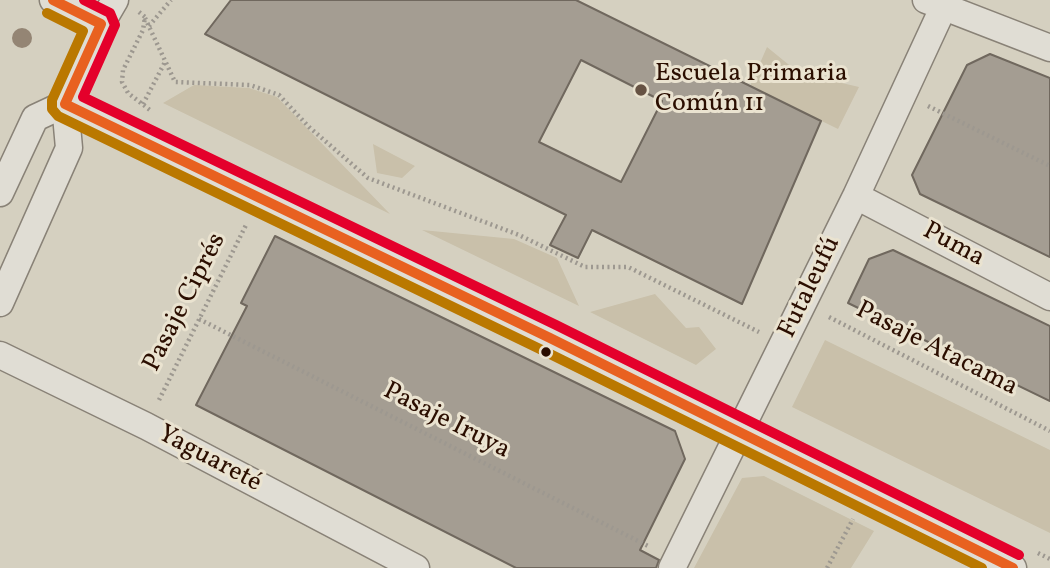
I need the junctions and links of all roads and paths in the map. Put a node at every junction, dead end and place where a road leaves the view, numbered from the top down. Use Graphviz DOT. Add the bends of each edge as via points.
graph roads {
  1 [pos="53,0"];
  2 [pos="115,0"];
  3 [pos="171,0"];
  4 [pos="935,3"];
  5 [pos="145,17"];
  6 [pos="101,24"];
  7 [pos="149,26"];
  8 [pos="1050,48"];
  9 [pos="165,61"];
  10 [pos="903,94"];
  11 [pos="65,104"];
  12 [pos="128,134"];
  13 [pos="1050,166"];
  14 [pos="0,193"];
  15 [pos="856,195"];
  16 [pos="260,198"];
  17 [pos="1050,297"];
  18 [pos="0,303"];
  19 [pos="803,303"];
  20 [pos="200,320"];
  21 [pos="783,344"];
  22 [pos="0,355"];
  23 [pos="146,426"];
  24 [pos="1050,431"];
  25 [pos="739,433"];
  26 [pos="866,494"];
  27 [pos="674,564"];
  28 [pos="415,568"];
  29 [pos="827,568"];
  30 [pos="1013,568"];
  1 -- 6 [label="street"];
  2 -- 6 [label="street"];
  3 -- 7 [label="path"];
  4 -- 8 [label="street"];
  4 -- 10 [label="street, Futaleufú"];
  5 -- 7 [label="path"];
  6 -- 11 [label="street"];
  7 -- 9 [label="path"];
  9 -- 12 [label="path"];
  9 -- 21 [label="path" via="175,82 250,85 279,95 368,178 519,234 585,267 628,267"];
  10 -- 13 [label="path"];
  10 -- 15 [label="street, Futaleufú"];
  11 -- 12 [label="street"];
  11 -- 14 [label="street" via="35,118"];
  11 -- 18 [label="street" via="69,148"];
  12 -- 16 [label="street"];
  15 -- 17 [label="street, Puma"];
  15 -- 19 [label="street, Futaleufú"];
  16 -- 20 [label="path, Pasaje Ciprés"];
  16 -- 25 [label="street"];
  19 -- 21 [label="street, Futaleufú"];
  19 -- 24 [label="path, Pasaje Atacama"];
  20 -- 23 [label="path, Pasaje Ciprés"];
  20 -- 27 [label="path, Pasaje Iruya"];
  21 -- 25 [label="street, Futaleufú"];
  22 -- 23 [label="street, Yaguareté"];
  23 -- 28 [label="street, Yaguareté"];
  25 -- 26 [label="street"];
  25 -- 27 [label="street, Futaleufú"];
  26 -- 29 [label="path"];
  26 -- 30 [label="street"];
}
